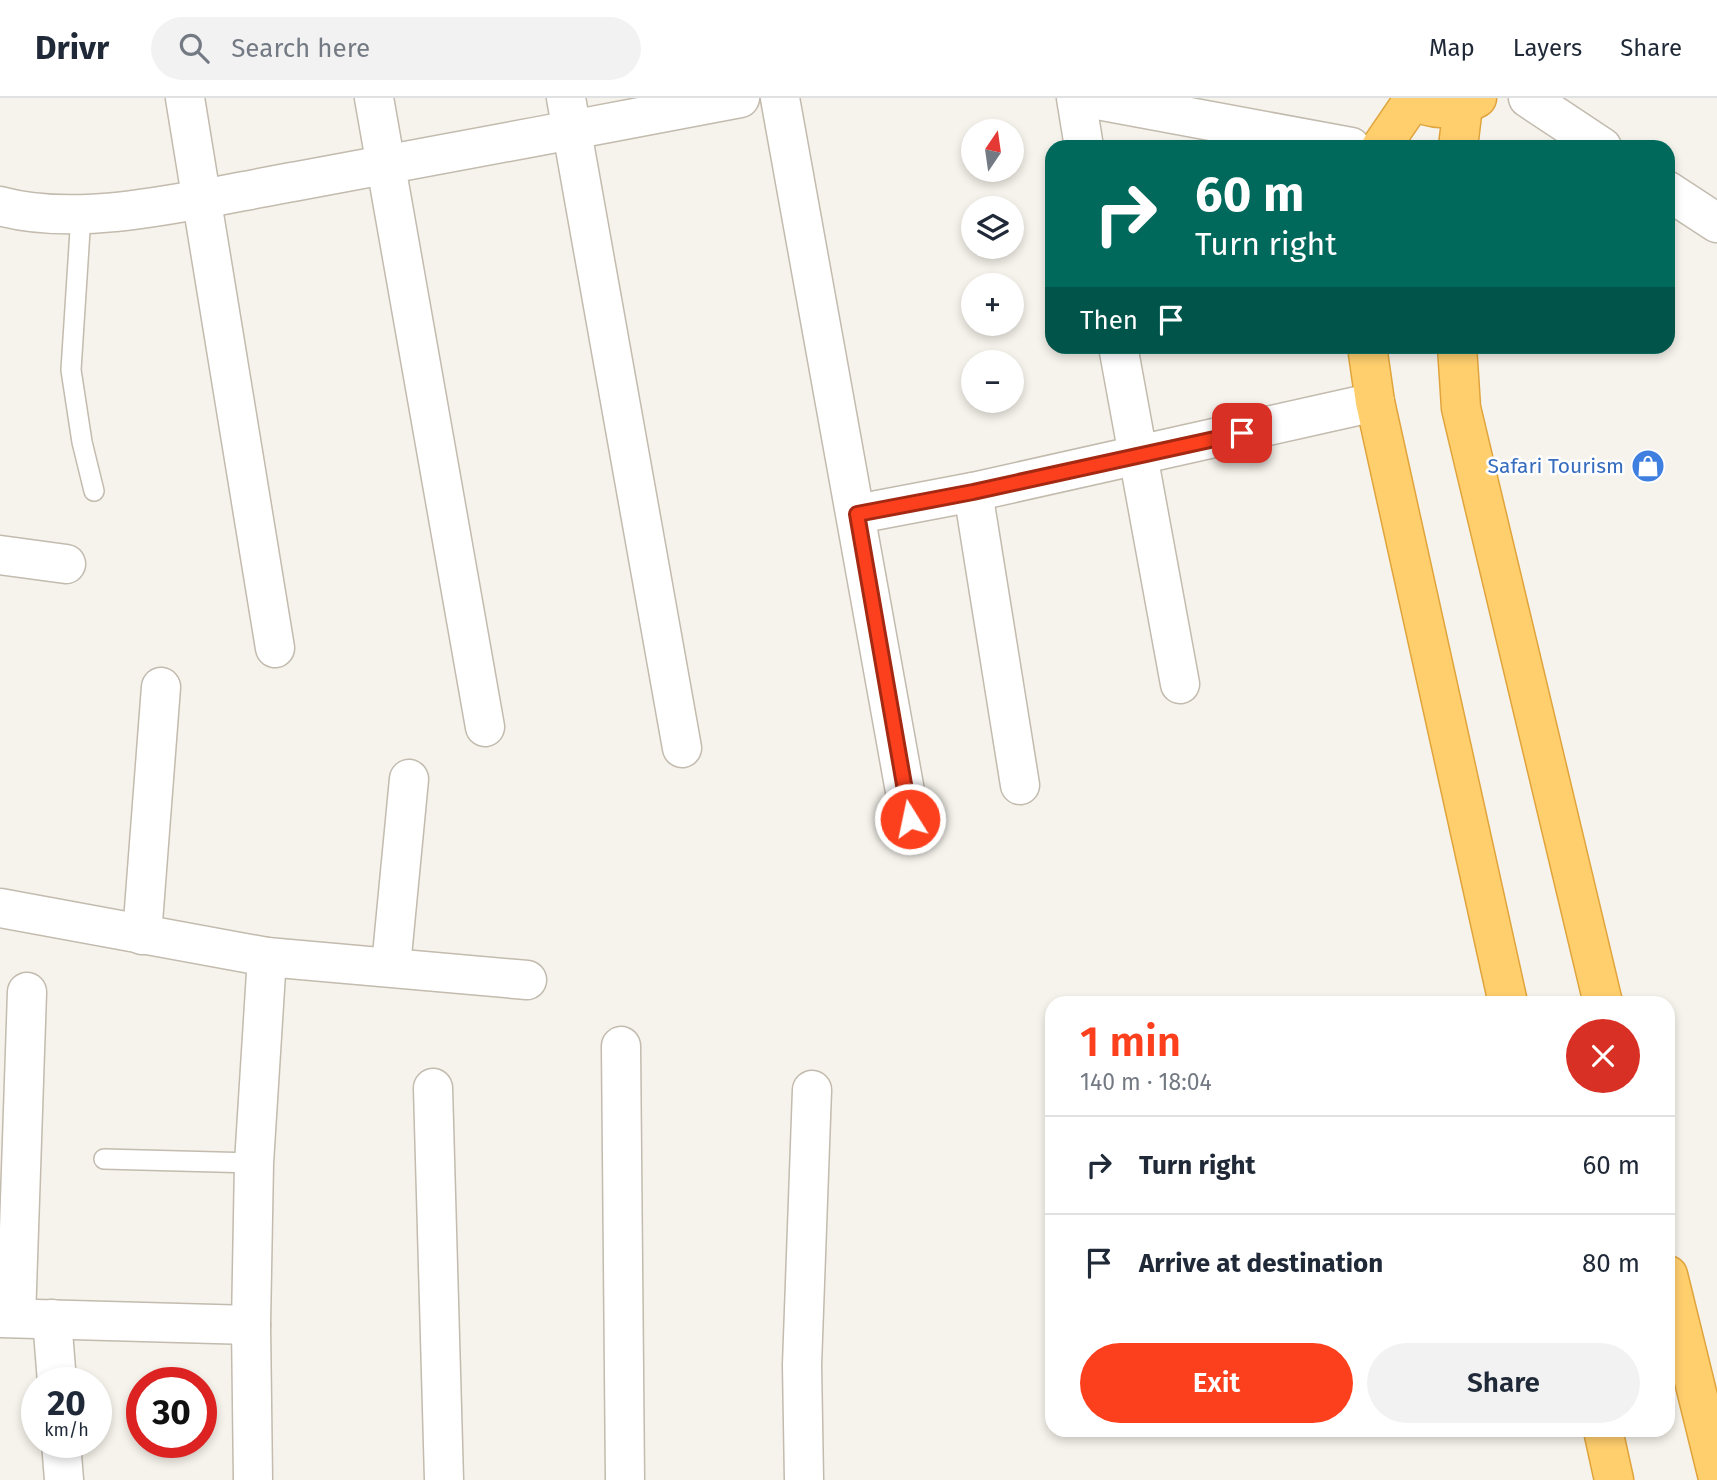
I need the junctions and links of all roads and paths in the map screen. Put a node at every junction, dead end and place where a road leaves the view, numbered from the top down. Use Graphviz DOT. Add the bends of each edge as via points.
graph roads {
  1 [pos="185,98"];
  2 [pos="374,98"];
  3 [pos="740,98"];
  4 [pos="779,98"];
  5 [pos="1076,98"];
  6 [pos="1087,98"];
  7 [pos="1411,99"];
  8 [pos="1531,99"];
  9 [pos="1470,102"];
  10 [pos="569,114"];
  11 [pos="1083,140"];
  12 [pos="1313,140"];
  13 [pos="1385,140"];
  14 [pos="1460,140"];
  15 [pos="1592,140"];
  16 [pos="385,165"];
  17 [pos="1675,196"];
  18 [pos="203,198"];
  19 [pos="0,206"];
  20 [pos="81,215"];
  21 [pos="1717,223"];
  22 [pos="1119,354"];
  23 [pos="1368,354"];
  24 [pos="1458,354"];
  25 [pos="1375,402"];
  26 [pos="1136,457"];
  27 [pos="94,491"];
  28 [pos="973,492"];
  29 [pos="857,514"];
  30 [pos="0,555"];
  31 [pos="66,564"];
  32 [pos="275,648"];
  33 [pos="1180,684"];
  34 [pos="161,687"];
  35 [pos="485,727"];
  36 [pos="682,748"];
  37 [pos="409,779"];
  38 [pos="1020,785"];
  39 [pos="910,819"];
  40 [pos="0,908"];
  41 [pos="142,935"];
  42 [pos="267,957"];
  43 [pos="391,966"];
  44 [pos="527,979"];
  45 [pos="27,992"];
  46 [pos="1506,996"];
  47 [pos="1601,996"];
  48 [pos="621,1046"];
  49 [pos="433,1088"];
  50 [pos="811,1090"];
  51 [pos="104,1158"];
  52 [pos="254,1163"];
  53 [pos="1675,1303"];
  54 [pos="23,1319"];
  55 [pos="251,1325"];
  56 [pos="49,1367"];
  57 [pos="1605,1437"];
  58 [pos="62,1458"];
  59 [pos="1717,1474"];
  60 [pos="64,1480"];
  61 [pos="253,1480"];
  62 [pos="444,1480"];
  63 [pos="625,1480"];
  64 [pos="804,1480"];
  65 [pos="1614,1480"];
  1 -- 18 [label="street"];
  2 -- 16 [label="street"];
  3 -- 10 [label="street"];
  4 -- 29 [label="street"];
  5 -- 11 [label="street"];
  6 -- 12 [label="street"];
  7 -- 9 [label="highway" via="1446,109"];
  7 -- 13 [label="highway"];
  8 -- 15 [label="street"];
  9 -- 14 [label="highway"];
  10 -- 16 [label="street"];
  10 -- 36 [label="street"];
  16 -- 18 [label="street"];
  16 -- 35 [label="street"];
  17 -- 21 [label="street"];
  18 -- 20 [label="street"];
  18 -- 32 [label="street"];
  19 -- 20 [label="street"];
  20 -- 27 [label="lane" via="71,370"];
  22 -- 26 [label="street"];
  23 -- 25 [label="highway"];
  24 -- 47 [label="highway" via="1461,408"];
  25 -- 26 [label="street"];
  25 -- 46 [label="highway"];
  26 -- 28 [label="street"];
  26 -- 33 [label="street"];
  28 -- 29 [label="street"];
  28 -- 38 [label="street"];
  29 -- 39 [label="street"];
  30 -- 31 [label="street"];
  34 -- 41 [label="street"];
  37 -- 43 [label="street"];
  40 -- 41 [label="street"];
  41 -- 42 [label="street"];
  42 -- 43 [label="street"];
  42 -- 52 [label="street"];
  43 -- 44 [label="street"];
  45 -- 54 [label="street"];
  48 -- 63 [label="street"];
  49 -- 62 [label="street"];
  50 -- 64 [label="street" via="802,1365"];
  51 -- 52 [label="lane"];
  52 -- 55 [label="street"];
  53 -- 59 [label="highway"];
  54 -- 55 [label="street"];
  54 -- 56 [label="street"];
  55 -- 61 [label="street"];
  57 -- 65 [label="highway"];
  58 -- 60 [label="street"];
}
